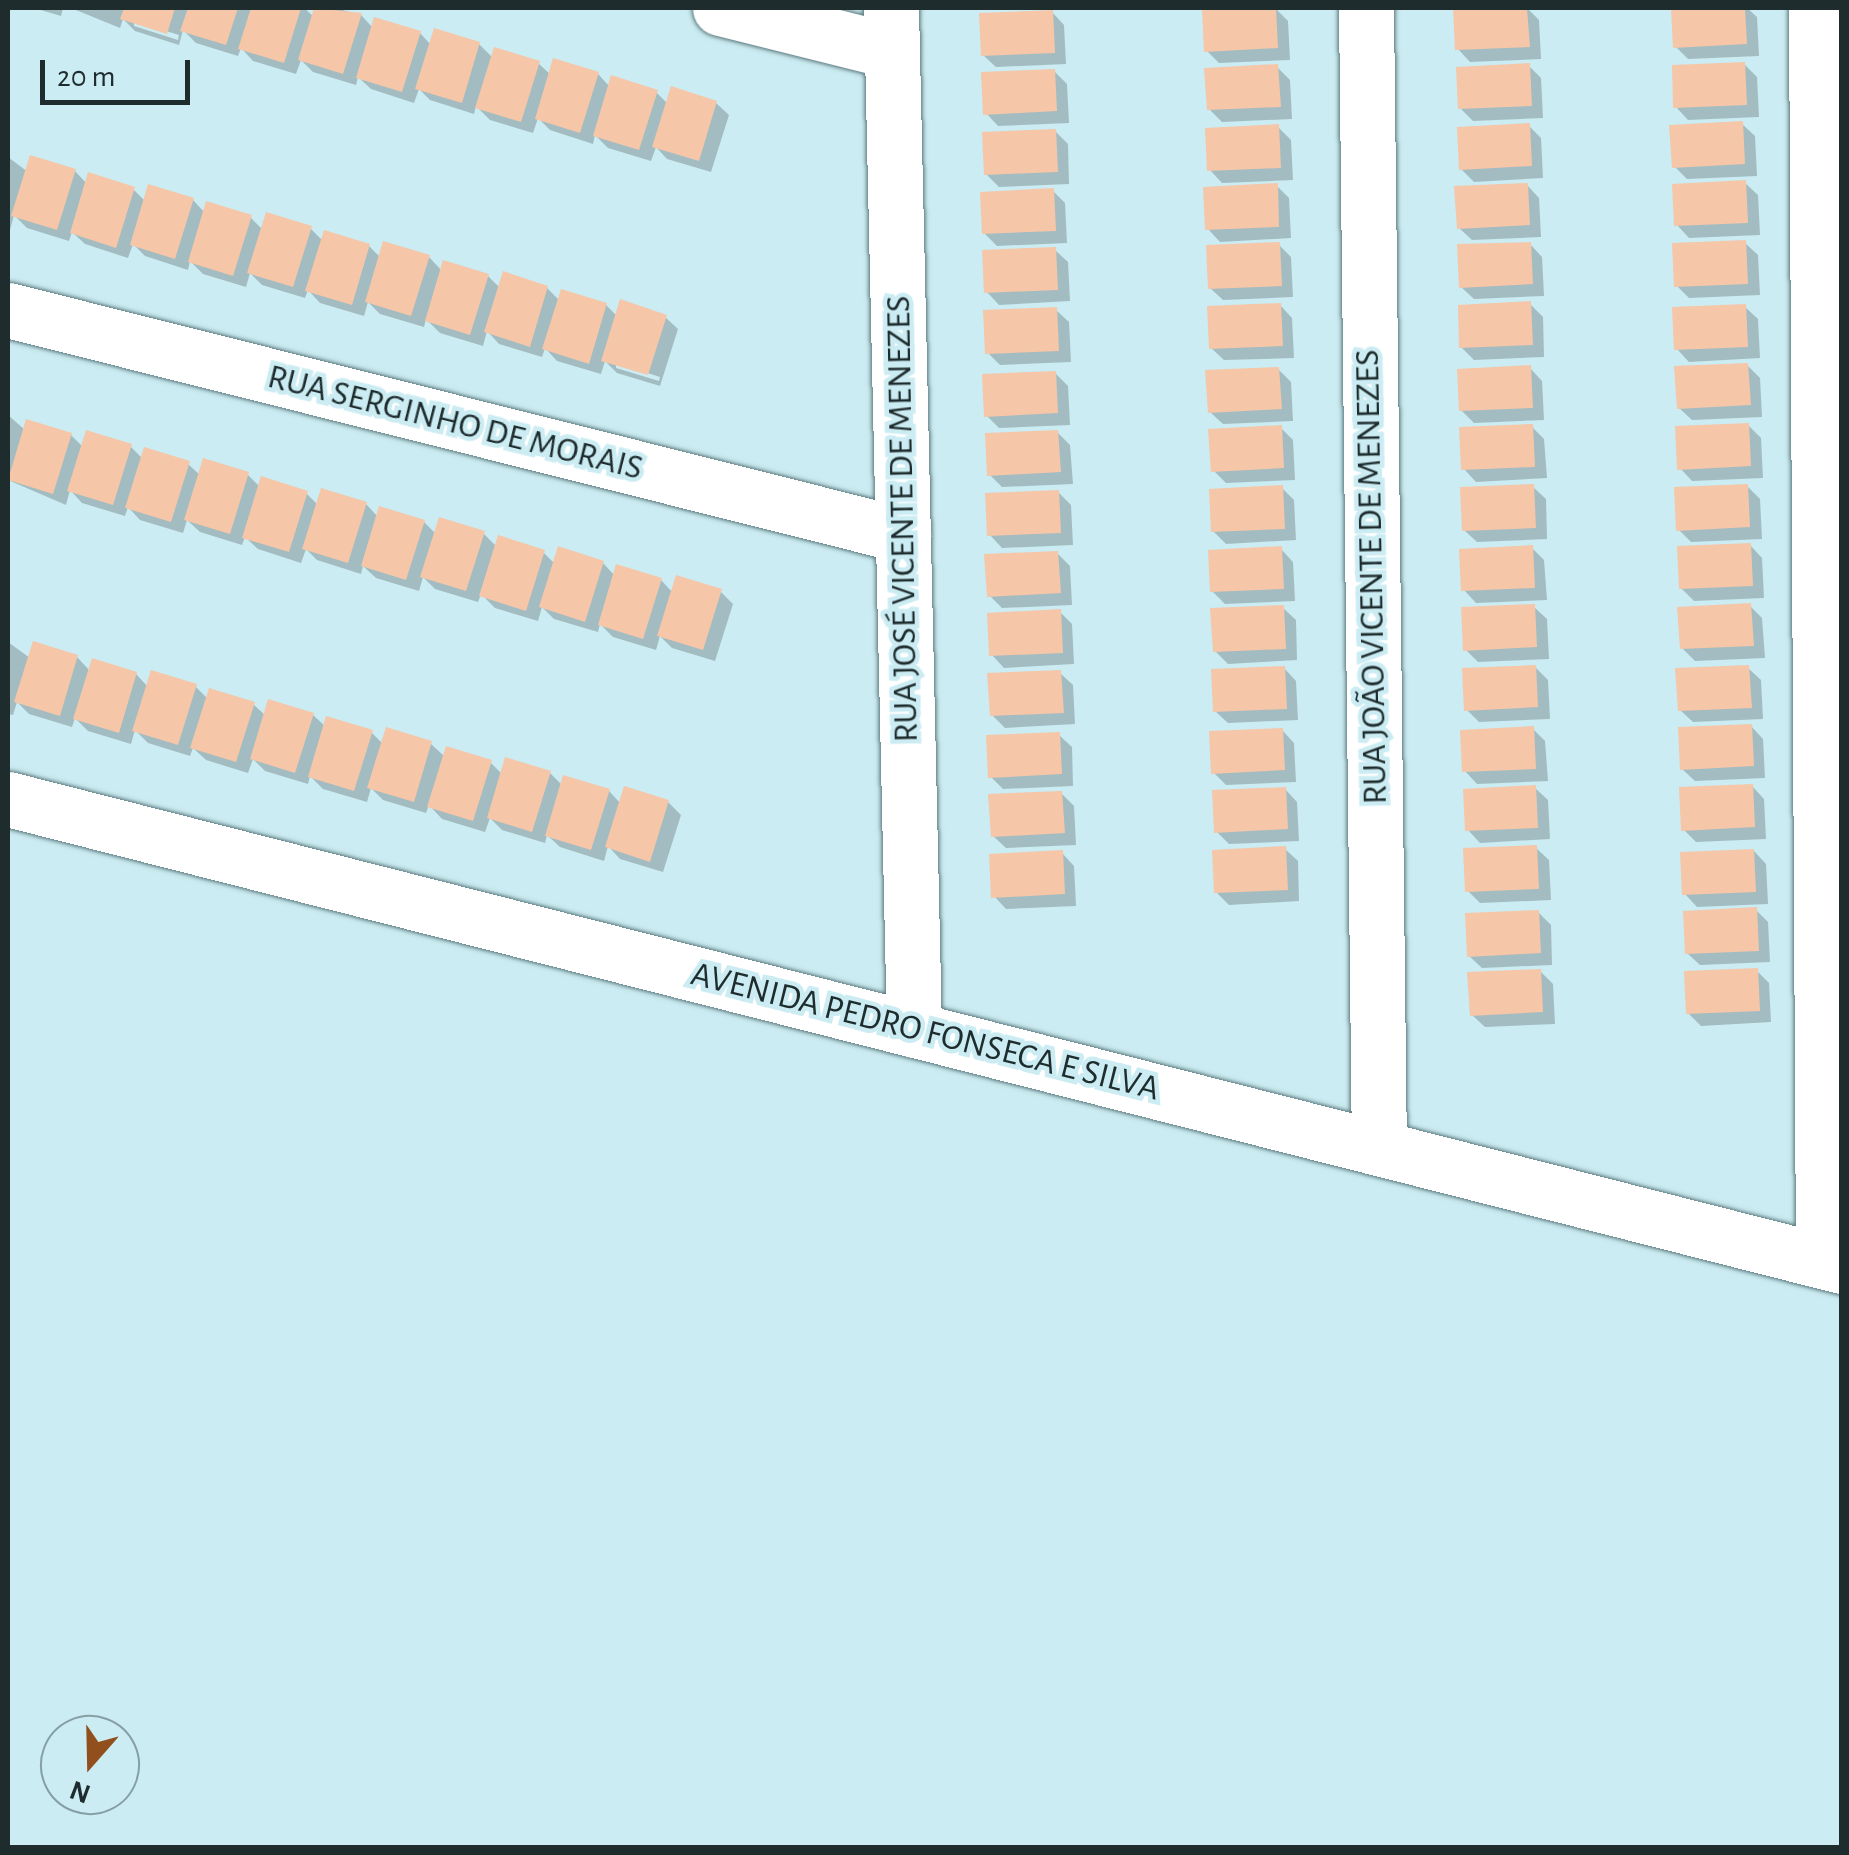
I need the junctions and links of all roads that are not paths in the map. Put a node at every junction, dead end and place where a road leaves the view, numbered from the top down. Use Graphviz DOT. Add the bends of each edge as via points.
graph roads {
  1 [pos="720,8"];
  2 [pos="1366,8"];
  3 [pos="1816,8"];
  4 [pos="892,29"];
  5 [pos="8,310"];
  6 [pos="903,535"];
  7 [pos="8,800"];
  8 [pos="914,1030"];
  9 [pos="1379,1147"];
  10 [pos="1832,1263"];
  1 -- 4 [label="street"];
  2 -- 9 [label="street, RUA JOÃO VICENTE DE MENEZES"];
  3 -- 10 [label="street"];
  4 -- 6 [label="street, RUA JOSÉ VICENTE DE MENEZES"];
  5 -- 6 [label="street, RUA SERGINHO DE MORAIS"];
  6 -- 8 [label="street, RUA JOSÉ VICENTE DE MENEZES"];
  7 -- 8 [label="street, AVENIDA PEDRO FONSECA E SILVA"];
  8 -- 9 [label="street, AVENIDA PEDRO FONSECA E SILVA"];
  9 -- 10 [label="street, AVENIDA PEDRO FONSECA E SILVA"];
}
